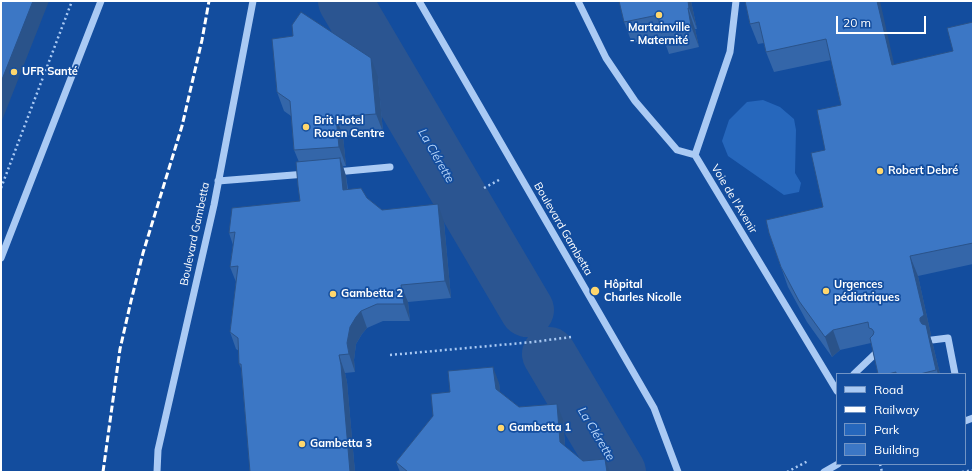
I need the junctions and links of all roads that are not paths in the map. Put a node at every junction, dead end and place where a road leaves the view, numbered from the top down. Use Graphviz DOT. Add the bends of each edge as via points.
graph roads {
  1 [pos="101,1"];
  2 [pos="253,1"];
  3 [pos="419,1"];
  4 [pos="578,1"];
  5 [pos="736,1"];
  6 [pos="695,155"];
  7 [pos="390,167"];
  8 [pos="327,172"];
  9 [pos="312,174"];
  10 [pos="218,181"];
  11 [pos="1,258"];
  12 [pos="932,340"];
  13 [pos="876,352"];
  14 [pos="855,373"];
  15 [pos="955,373"];
  16 [pos="836,388"];
  17 [pos="836,465"];
  18 [pos="157,472"];
  19 [pos="678,472"];
  20 [pos="824,472"];
  1 -- 11 [label="street"];
  2 -- 10 [label="street, Boulevard Gambetta"];
  3 -- 19 [label="street, Boulevard Gambetta" via="654,408"];
  4 -- 6 [label="street" via="606,58 635,101 677,150"];
  5 -- 6 [label="street" via="730,52"];
  6 -- 16 [label="street, Voie de l'Avenir"];
  7 -- 8 [label="street"];
  9 -- 10 [label="street"];
  10 -- 18 [label="street, Boulevard Gambetta" via="158,450"];
  12 -- 15 [label="street" via="948,338"];
  13 -- 14 [label="street"];
  17 -- 20 [label="street"];
}
